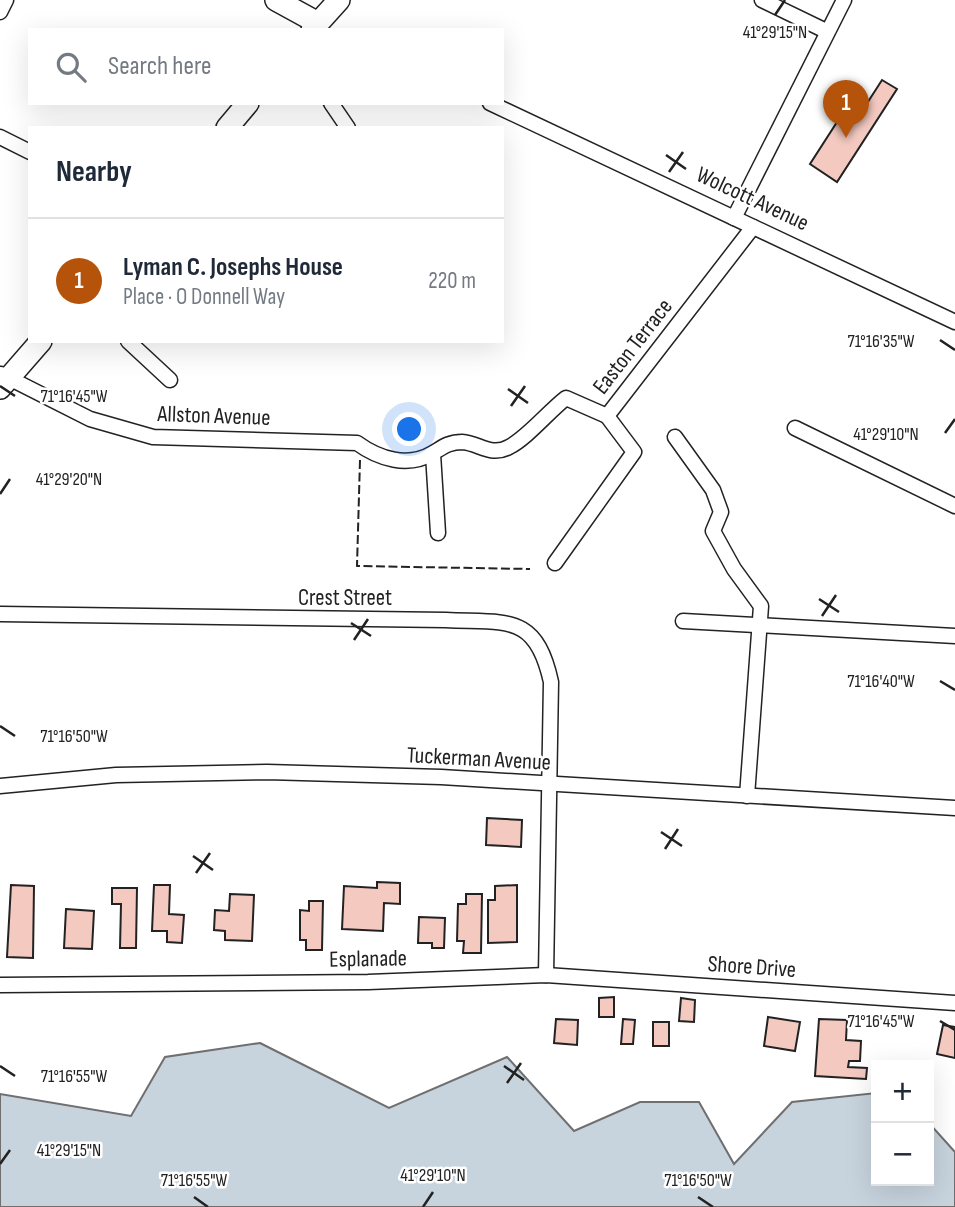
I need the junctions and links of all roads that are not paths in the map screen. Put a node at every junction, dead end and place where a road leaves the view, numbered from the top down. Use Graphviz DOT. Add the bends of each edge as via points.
graph roads {
  1 [pos="6,0"];
  2 [pos="276,0"];
  3 [pos="339,0"];
  4 [pos="762,0"];
  5 [pos="844,0"];
  6 [pos="0,12"];
  7 [pos="321,27"];
  8 [pos="826,31"];
  9 [pos="246,105"];
  10 [pos="332,105"];
  11 [pos="494,105"];
  12 [pos="229,126"];
  13 [pos="347,126"];
  14 [pos="0,137"];
  15 [pos="28,151"];
  16 [pos="734,218"];
  17 [pos="753,227"];
  18 [pos="955,322"];
  19 [pos="39,343"];
  20 [pos="130,343"];
  21 [pos="3,380"];
  22 [pos="170,380"];
  23 [pos="607,416"];
  24 [pos="795,428"];
  25 [pos="675,437"];
  26 [pos="433,454"];
  27 [pos="955,506"];
  28 [pos="438,533"];
  29 [pos="555,563"];
  30 [pos="0,614"];
  31 [pos="682,621"];
  32 [pos="758,624"];
  33 [pos="955,636"];
  34 [pos="552,785"];
  35 [pos="0,786"];
  36 [pos="747,796"];
  37 [pos="955,808"];
  38 [pos="546,975"];
  39 [pos="0,985"];
  40 [pos="955,1003"];
  1 -- 6 [label="street"];
  2 -- 7 [label="street"];
  3 -- 7 [label="street"];
  4 -- 8 [label="street"];
  5 -- 8 [label="street"];
  8 -- 16 [label="street"];
  9 -- 12 [label="street"];
  10 -- 13 [label="street"];
  11 -- 16 [label="street, Wolcott Avenue"];
  14 -- 15 [label="street"];
  16 -- 17 [label="street, Wolcott Avenue"];
  17 -- 18 [label="street, Wolcott Avenue"];
  17 -- 23 [label="street, Easton Terrace"];
  19 -- 21 [label="street"];
  20 -- 22 [label="street"];
  21 -- 26 [label="street, Allston Avenue" via="90,419 153,437 358,443 373,454 401,460"];
  23 -- 26 [label="street, Allston Avenue" via="566,398 509,447 482,450 465,442 444,445"];
  23 -- 29 [label="street, Easton Terrace" via="634,452"];
  24 -- 27 [label="street"];
  25 -- 32 [label="street" via="713,490 721,512 713,531 761,606"];
  26 -- 28 [label="street"];
  30 -- 34 [label="street, Crest Street" via="446,620 520,627 545,653 551,682"];
  31 -- 32 [label="street"];
  32 -- 33 [label="street"];
  32 -- 36 [label="street"];
  34 -- 35 [label="street, Tuckerman Avenue" via="267,772 116,775"];
  34 -- 36 [label="street, Tuckerman Avenue"];
  34 -- 38 [label="street"];
  36 -- 37 [label="street, Tuckerman Avenue"];
  38 -- 39 [label="street, Esplanade" via="368,982"];
  38 -- 40 [label="street, Shore Drive"];
}
